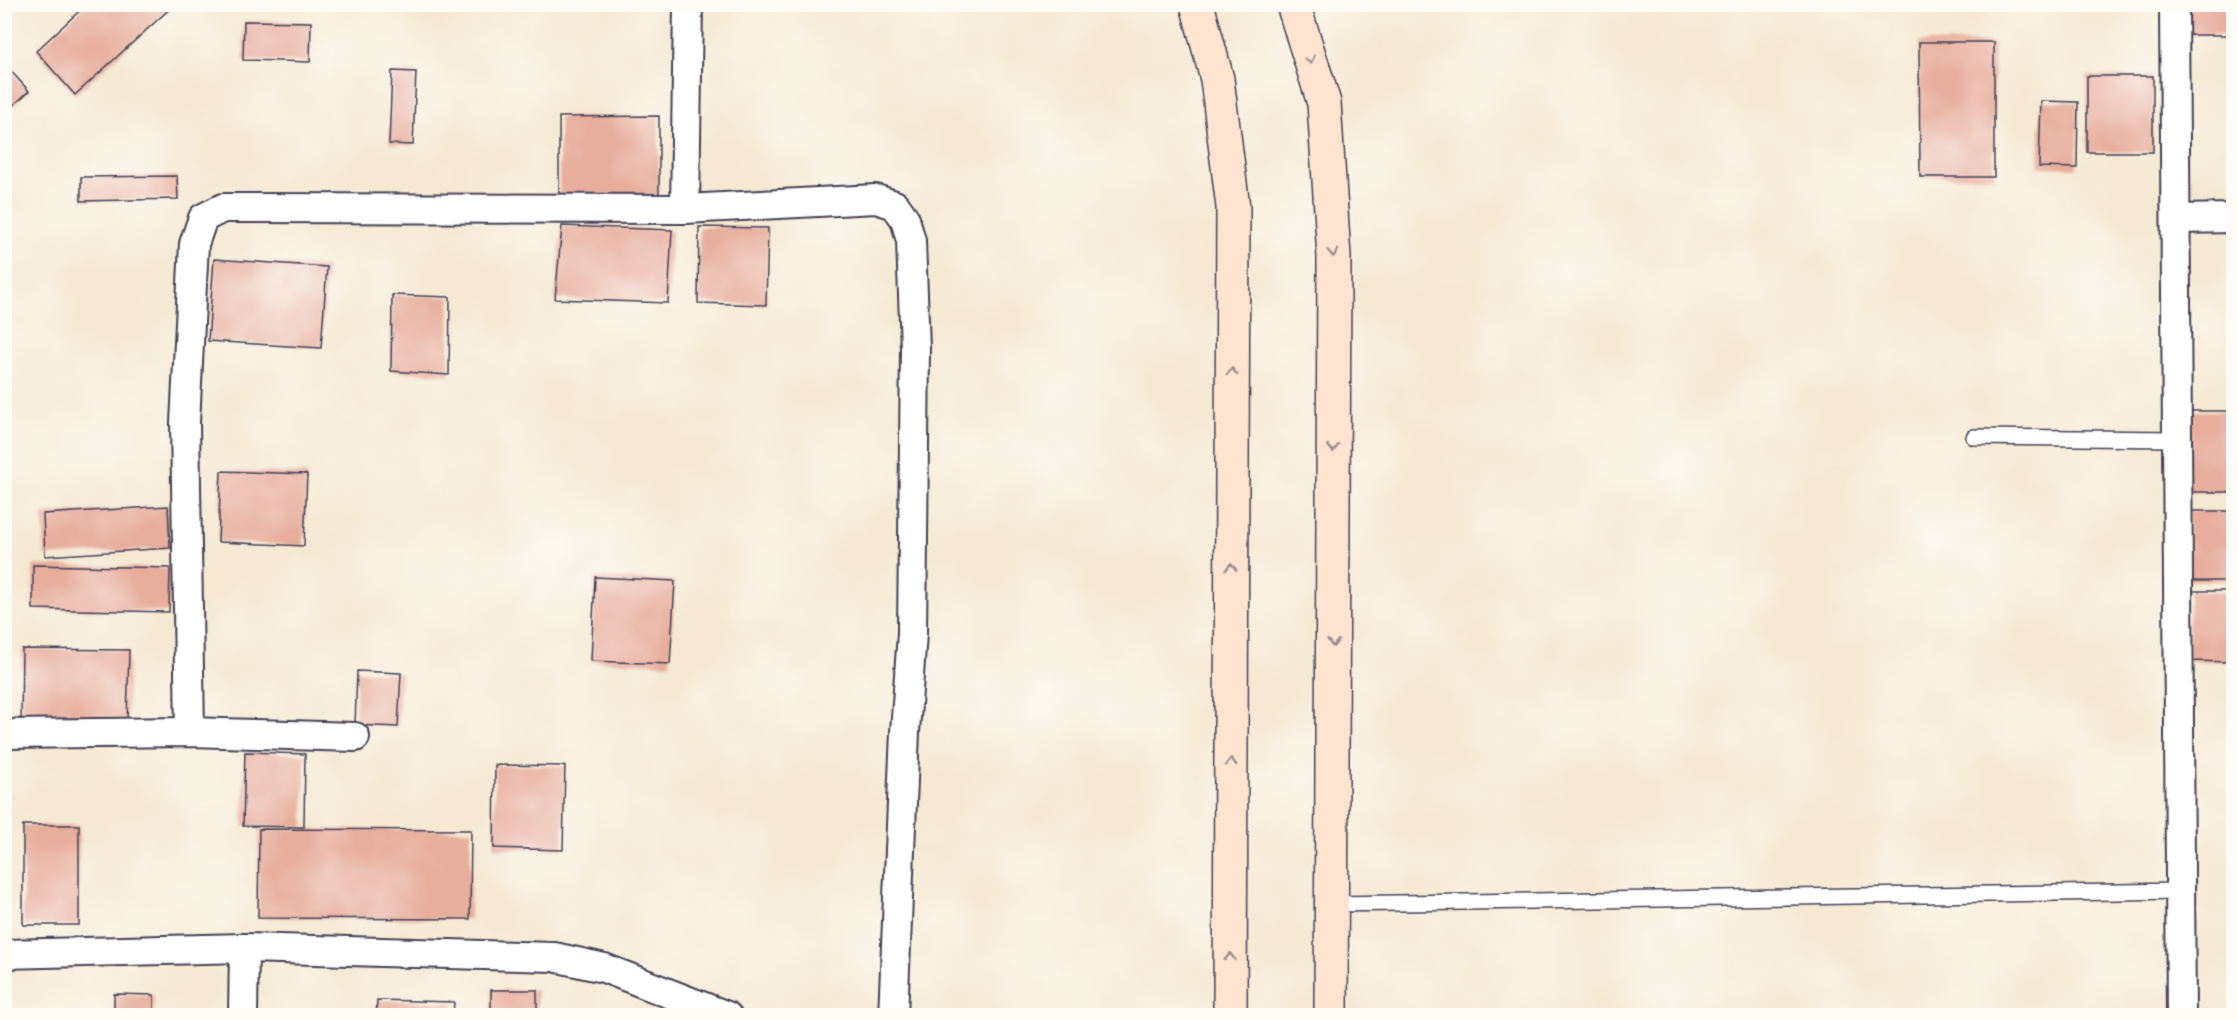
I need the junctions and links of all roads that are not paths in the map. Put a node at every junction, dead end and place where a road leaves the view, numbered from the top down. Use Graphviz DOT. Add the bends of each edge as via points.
graph roads {
  1 [pos="688,4"];
  2 [pos="1197,4"];
  3 [pos="1293,4"];
  4 [pos="2174,4"];
  5 [pos="685,209"];
  6 [pos="2234,218"];
  7 [pos="2177,219"];
  8 [pos="1974,437"];
  9 [pos="2179,439"];
  10 [pos="190,732"];
  11 [pos="4,734"];
  12 [pos="355,737"];
  13 [pos="2181,891"];
  14 [pos="1332,904"];
  15 [pos="244,948"];
  16 [pos="4,954"];
  17 [pos="243,1016"];
  18 [pos="727,1016"];
  19 [pos="893,1016"];
  20 [pos="1230,1016"];
  21 [pos="1331,1016"];
  22 [pos="2181,1016"];
  1 -- 5 [label="street"];
  20 -- 2 [label="street, one-way" via="1233,207 1217,79"];
  3 -- 14 [label="street, one-way" via="1324,103 1334,257"];
  4 -- 7 [label="street"];
  5 -- 10 [label="street" via="223,208 202,218 194,244 185,423"];
  5 -- 19 [label="street" via="876,199 895,205 905,219 911,241 915,348 912,633"];
  6 -- 7 [label="street"];
  7 -- 9 [label="street"];
  8 -- 9 [label="lane"];
  9 -- 13 [label="street"];
  10 -- 11 [label="street"];
  10 -- 12 [label="street"];
  13 -- 14 [label="lane"];
  13 -- 22 [label="street"];
  14 -- 21 [label="street"];
  15 -- 16 [label="street"];
  15 -- 17 [label="street"];
  15 -- 18 [label="street" via="554,957 604,968"];
}
